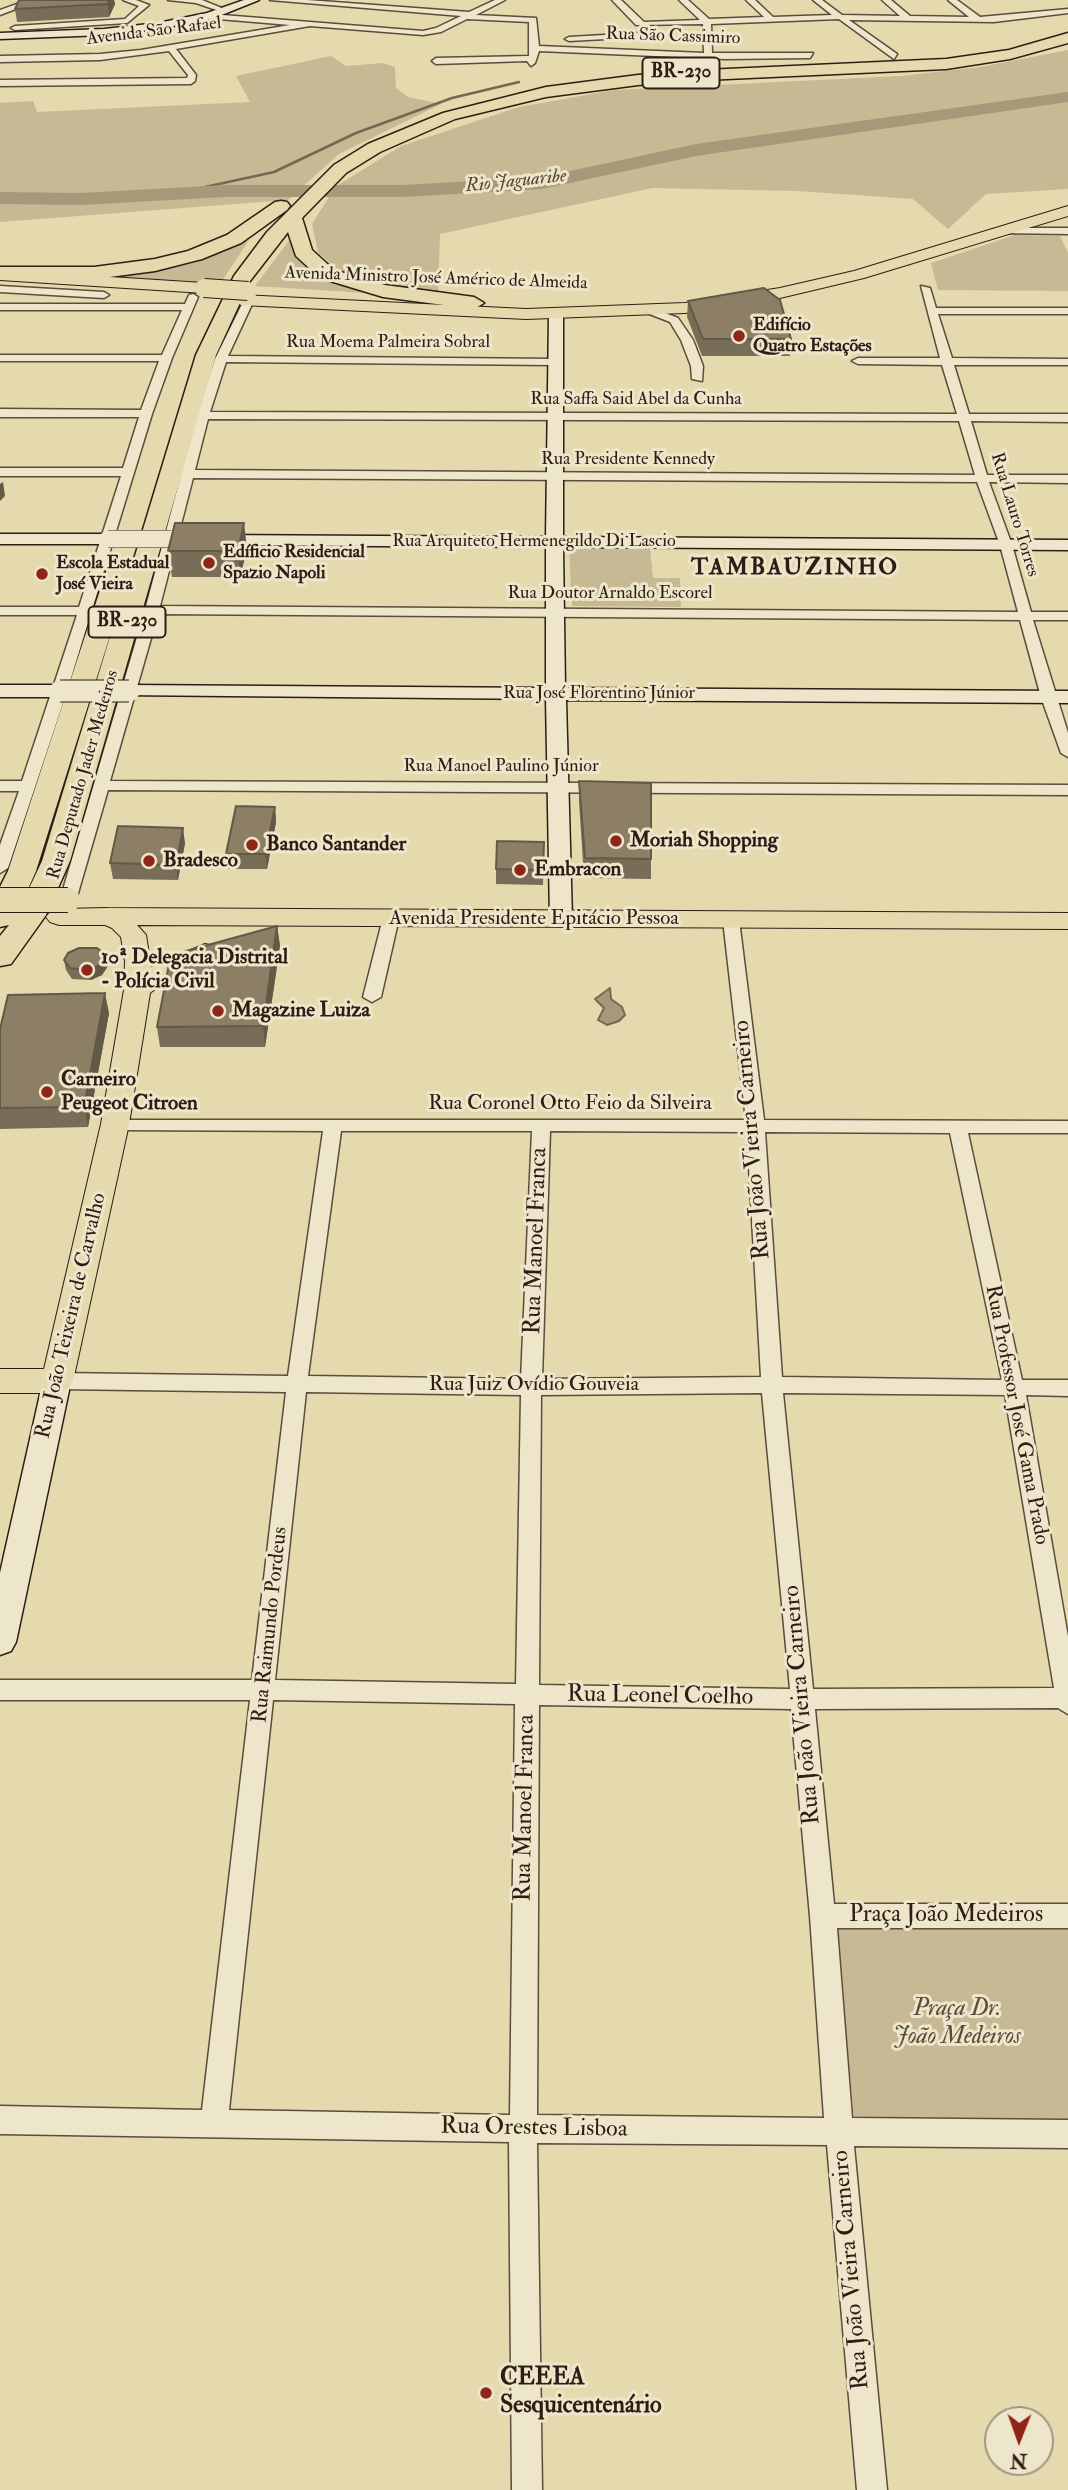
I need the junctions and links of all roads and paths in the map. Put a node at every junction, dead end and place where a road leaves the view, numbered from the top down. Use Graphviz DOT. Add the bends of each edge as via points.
graph roads {
  1 [pos="35,0"];
  2 [pos="127,0"];
  3 [pos="172,0"];
  4 [pos="254,0"];
  5 [pos="274,0"];
  6 [pos="421,0"];
  7 [pos="501,0"];
  8 [pos="616,0"];
  9 [pos="683,0"];
  10 [pos="750,0"];
  11 [pos="817,0"];
  12 [pos="886,0"];
  13 [pos="196,1"];
  14 [pos="954,1"];
  15 [pos="967,1"];
  16 [pos="334,2"];
  17 [pos="399,10"];
  18 [pos="1068,11"];
  19 [pos="0,13"];
  20 [pos="218,15"];
  21 [pos="467,16"];
  22 [pos="839,18"];
  23 [pos="771,19"];
  24 [pos="909,19"];
  25 [pos="978,20"];
  26 [pos="707,22"];
  27 [pos="310,24"];
  28 [pos="15,27"];
  29 [pos="1068,31"];
  30 [pos="707,33"];
  31 [pos="664,34"];
  32 [pos="696,34"];
  33 [pos="0,36"];
  34 [pos="246,36"];
  35 [pos="1068,38"];
  36 [pos="171,48"];
  37 [pos="535,48"];
  38 [pos="560,48"];
  39 [pos="708,55"];
  40 [pos="810,55"];
  41 [pos="894,56"];
  42 [pos="0,59"];
  43 [pos="436,61"];
  44 [pos="94,70"];
  45 [pos="0,83"];
  46 [pos="319,179"];
  47 [pos="1068,201"];
  48 [pos="292,205"];
  49 [pos="1068,211"];
  50 [pos="1002,231"];
  51 [pos="1068,231"];
  52 [pos="0,274"];
  53 [pos="0,287"];
  54 [pos="925,288"];
  55 [pos="246,297"];
  56 [pos="192,298"];
  57 [pos="474,303"];
  58 [pos="0,307"];
  59 [pos="157,307"];
  60 [pos="934,311"];
  61 [pos="1068,311"];
  62 [pos="556,314"];
  63 [pos="680,314"];
  64 [pos="0,358"];
  65 [pos="166,358"];
  66 [pos="221,359"];
  67 [pos="858,361"];
  68 [pos="555,362"];
  69 [pos="947,362"];
  70 [pos="1068,362"];
  71 [pos="698,379"];
  72 [pos="0,413"];
  73 [pos="146,414"];
  74 [pos="203,415"];
  75 [pos="555,417"];
  76 [pos="965,418"];
  77 [pos="1068,418"];
  78 [pos="0,472"];
  79 [pos="128,472"];
  80 [pos="189,474"];
  81 [pos="554,477"];
  82 [pos="982,478"];
  83 [pos="1068,479"];
  84 [pos="0,539"];
  85 [pos="108,539"];
  86 [pos="185,539"];
  87 [pos="555,542"];
  88 [pos="1006,545"];
  89 [pos="1068,545"];
  90 [pos="152,610"];
  91 [pos="0,611"];
  92 [pos="84,611"];
  93 [pos="554,613"];
  94 [pos="1023,616"];
  95 [pos="1068,616"];
  96 [pos="0,691"];
  97 [pos="60,691"];
  98 [pos="129,691"];
  99 [pos="556,693"];
  100 [pos="1058,697"];
  101 [pos="1068,752"];
  102 [pos="101,785"];
  103 [pos="0,786"];
  104 [pos="27,786"];
  105 [pos="557,786"];
  106 [pos="1068,790"];
  107 [pos="0,868"];
  108 [pos="0,900"];
  109 [pos="1068,904"];
  110 [pos="63,908"];
  111 [pos="560,911"];
  112 [pos="107,916"];
  113 [pos="0,917"];
  114 [pos="305,918"];
  115 [pos="391,918"];
  116 [pos="731,920"];
  117 [pos="1068,921"];
  118 [pos="0,957"];
  119 [pos="138,990"];
  120 [pos="372,997"];
  121 [pos="115,1124"];
  122 [pos="333,1126"];
  123 [pos="541,1126"];
  124 [pos="756,1127"];
  125 [pos="958,1127"];
  126 [pos="1068,1128"];
  127 [pos="0,1381"];
  128 [pos="57,1381"];
  129 [pos="297,1382"];
  130 [pos="772,1385"];
  131 [pos="531,1387"];
  132 [pos="1014,1388"];
  133 [pos="1068,1388"];
  134 [pos="0,1642"];
  135 [pos="0,1690"];
  136 [pos="264,1690"];
  137 [pos="527,1695"];
  138 [pos="803,1699"];
  139 [pos="1068,1700"];
  140 [pos="823,1916"];
  141 [pos="1068,1916"];
  142 [pos="0,2120"];
  143 [pos="214,2125"];
  144 [pos="523,2129"];
  145 [pos="839,2132"];
  146 [pos="1068,2134"];
  147 [pos="527,2490"];
  148 [pos="873,2490"];
  1 -- 19 [label="street"];
  2 -- 28 [label="street" via="145,5 127,21"];
  3 -- 13 [label="street"];
  4 -- 20 [label="main road"];
  5 -- 16 [label="street"];
  6 -- 17 [label="street"];
  7 -- 21 [label="street"];
  8 -- 26 [label="street" via="639,23"];
  9 -- 26 [label="street"];
  10 -- 23 [label="street"];
  11 -- 22 [label="street"];
  12 -- 24 [label="street"];
  13 -- 20 [label="street"];
  14 -- 15 [label="street"];
  14 -- 25 [label="street"];
  16 -- 17 [label="street"];
  17 -- 21 [label="street"];
  18 -- 25 [label="street"];
  20 -- 27 [label="street"];
  20 -- 33 [label="main road" via="104,32"];
  20 -- 34 [label="street"];
  21 -- 27 [label="street" via="431,32"];
  21 -- 37 [label="street" via="532,20"];
  22 -- 23 [label="street"];
  22 -- 24 [label="street"];
  22 -- 41 [label="street"];
  23 -- 26 [label="street"];
  24 -- 25 [label="street"];
  26 -- 30 [label="street"];
  27 -- 34 [label="street, Avenida São Rafael"];
  29 -- 46 [label="highway, BR-230" via="1002,51 946,61 696,72 542,88 420,119 362,145"];
  30 -- 32 [label="street"];
  30 -- 39 [label="street"];
  31 -- 38 [label="street" via="576,37"];
  34 -- 36 [label="street, Avenida São Rafael"];
  35 -- 46 [label="highway, BR-230" via="1010,54 946,64 705,75 546,92 423,126"];
  36 -- 44 [label="street, Avenida São Rafael"];
  36 -- 44 [label="street" via="193,79 170,83"];
  37 -- 38 [label="street, Rua São Cassimiro"];
  37 -- 43 [label="street" via="532,61"];
  38 -- 39 [label="street, Rua São Cassimiro"];
  39 -- 40 [label="street, Rua São Cassimiro"];
  42 -- 44 [label="street, Avenida São Rafael"];
  44 -- 45 [label="street"];
  46 -- 48 [label="highway, BR-230"];
  47 -- 57 [label="main road, Avenida Ministro José Américo de Almeida" via="840,270 724,294 603,304"];
  48 -- 52 [label="highway" via="234,239 155,265 94,273"];
  48 -- 57 [label="highway" via="303,252 327,274 383,291"];
  48 -- 113 [label="highway, BR-230" via="222,284 200,318 22,871"];
  48 -- 118 [label="highway, BR-230" via="241,279 206,355 56,861 32,915"];
  49 -- 50 [label="main road, Avenida Ministro José Américo de Almeida"];
  50 -- 51 [label="street"];
  50 -- 63 [label="main road, Avenida Ministro José Américo de Almeida" via="816,285"];
  52 -- 56 [label="main road, Avenida Ministro José Américo de Almeida"];
  53 -- 56 [label="main road, Avenida Ministro José Américo de Almeida"];
  54 -- 60 [label="street, Rua Lauro Torres"];
  55 -- 56 [label="main road, Avenida Ministro José Américo de Almeida"];
  55 -- 57 [label="main road, Avenida Ministro José Américo de Almeida"];
  55 -- 62 [label="main road, Avenida Ministro José Américo de Almeida"];
  55 -- 66 [label="street, Rua Deputado Jader Medeiros"];
  56 -- 59 [label="main road"];
  56 -- 65 [label="street"];
  58 -- 59 [label="street"];
  60 -- 61 [label="street"];
  60 -- 69 [label="street, Rua Lauro Torres"];
  62 -- 63 [label="main road, Avenida Ministro José Américo de Almeida"];
  62 -- 68 [label="main road"];
  63 -- 71 [label="street"];
  64 -- 65 [label="street"];
  65 -- 73 [label="street"];
  66 -- 68 [label="street, Rua Moema Palmeira Sobral"];
  66 -- 74 [label="street, Rua Deputado Jader Medeiros"];
  67 -- 69 [label="street"];
  68 -- 75 [label="main road"];
  69 -- 70 [label="street"];
  69 -- 76 [label="street, Rua Lauro Torres"];
  72 -- 73 [label="street"];
  73 -- 79 [label="street"];
  74 -- 75 [label="street, Rua Saffa Said Abel da Cunha"];
  74 -- 80 [label="street, Rua Deputado Jader Medeiros"];
  75 -- 76 [label="street, Rua Saffa Said Abel da Cunha"];
  75 -- 81 [label="main road"];
  76 -- 77 [label="street, Rua Saffa Said Abel da Cunha"];
  76 -- 82 [label="street, Rua Lauro Torres"];
  78 -- 79 [label="street"];
  79 -- 85 [label="street"];
  80 -- 81 [label="street, Rua Presidente Kennedy"];
  80 -- 86 [label="street, Rua Deputado Jader Medeiros"];
  81 -- 82 [label="street, Rua Presidente Kennedy"];
  81 -- 87 [label="main road"];
  82 -- 83 [label="street, Rua Presidente Kennedy"];
  82 -- 88 [label="street, Rua Lauro Torres"];
  84 -- 85 [label="main road, Rua Arquiteto Hermenegildo Di Lascio"];
  85 -- 86 [label="main road, Rua Arquiteto Hermenegildo Di Lascio, bridge"];
  85 -- 92 [label="street"];
  86 -- 87 [label="main road, Rua Arquiteto Hermenegildo Di Lascio"];
  86 -- 90 [label="street, Rua Deputado Jader Medeiros"];
  87 -- 88 [label="main road, Rua Arquiteto Hermenegildo Di Lascio"];
  87 -- 93 [label="main road"];
  88 -- 89 [label="main road, Rua Arquiteto Hermenegildo Di Lascio"];
  88 -- 94 [label="street, Rua Lauro Torres"];
  90 -- 93 [label="street, Rua Doutor Arnaldo Escorel"];
  90 -- 98 [label="street, Rua Deputado Jader Medeiros"];
  91 -- 92 [label="street"];
  92 -- 97 [label="street"];
  93 -- 94 [label="street, Rua Doutor Arnaldo Escorel"];
  93 -- 99 [label="main road"];
  94 -- 95 [label="street, Rua Doutor Arnaldo Escorel"];
  94 -- 100 [label="street, Rua Lauro Torres"];
  96 -- 97 [label="main road, Rua José Florentino Júnior"];
  97 -- 98 [label="main road, Rua José Florentino Júnior, bridge"];
  97 -- 104 [label="street"];
  98 -- 99 [label="main road, Rua José Florentino Júnior"];
  98 -- 102 [label="street, Rua Deputado Jader Medeiros"];
  99 -- 100 [label="main road, Rua José Florentino Júnior"];
  99 -- 105 [label="main road"];
  100 -- 101 [label="street, Rua Lauro Torres"];
  102 -- 105 [label="street, Rua Manoel Paulino Júnior"];
  102 -- 110 [label="street, Rua Deputado Jader Medeiros"];
  103 -- 104 [label="street"];
  104 -- 107 [label="street"];
  105 -- 106 [label="street, Rua Manoel Paulino Júnior"];
  105 -- 111 [label="main road"];
  108 -- 110 [label="main road, Avenida Presidente Epitácio Pessoa, bridge"];
  109 -- 111 [label="main road, Avenida Presidente Epitácio Pessoa"];
  110 -- 111 [label="main road, Avenida Presidente Epitácio Pessoa"];
  110 -- 112 [label="main road, Avenida Presidente Epitácio Pessoa"];
  110 -- 113 [label="main road, Avenida Presidente Epitácio Pessoa"];
  111 -- 115 [label="main road, Avenida Presidente Epitácio Pessoa"];
  111 -- 116 [label="main road, Avenida Presidente Epitácio Pessoa"];
  112 -- 114 [label="main road, Avenida Presidente Epitácio Pessoa"];
  112 -- 119 [label="main road, Rua João Teixeira de Carvalho" via="133,935"];
  114 -- 115 [label="main road, Avenida Presidente Epitácio Pessoa"];
  114 -- 119 [label="main road" via="189,958"];
  115 -- 120 [label="street"];
  116 -- 117 [label="main road, Avenida Presidente Epitácio Pessoa"];
  116 -- 124 [label="street, Rua João Vieira Carneiro"];
  119 -- 121 [label="main road, Rua João Teixeira de Carvalho"];
  121 -- 122 [label="street, Rua Coronel Otto Feio da Silveira"];
  121 -- 128 [label="main road, Rua João Teixeira de Carvalho"];
  122 -- 123 [label="street, Rua Coronel Otto Feio da Silveira"];
  122 -- 129 [label="street, Rua Raimundo Pordeus"];
  123 -- 124 [label="street, Rua Coronel Otto Feio da Silveira"];
  123 -- 131 [label="street, Rua Manoel Franca"];
  124 -- 125 [label="street, Rua Coronel Otto Feio da Silveira"];
  124 -- 130 [label="street, Rua João Vieira Carneiro"];
  125 -- 126 [label="street, Rua Coronel Otto Feio da Silveira"];
  125 -- 132 [label="street, Rua Professor José Gama Prado"];
  127 -- 128 [label="main road, Rua Juiz Ovídio Gouveia"];
  128 -- 129 [label="street, Rua Juiz Ovídio Gouveia"];
  128 -- 134 [label="street, Rua João Teixeira de Carvalho"];
  129 -- 131 [label="street, Rua Juiz Ovídio Gouveia"];
  129 -- 136 [label="street, Rua Raimundo Pordeus"];
  130 -- 131 [label="street, Rua Juiz Ovídio Gouveia"];
  130 -- 132 [label="street, Rua Juiz Ovídio Gouveia"];
  130 -- 138 [label="street, Rua João Vieira Carneiro"];
  131 -- 137 [label="street, Rua Manoel Franca"];
  132 -- 133 [label="street, Rua Juiz Ovídio Gouveia"];
  132 -- 139 [label="street, Rua Professor José Gama Prado"];
  135 -- 136 [label="street, Rua Leonel Coelho"];
  136 -- 137 [label="street, Rua Leonel Coelho"];
  136 -- 143 [label="street, Rua Raimundo Pordeus"];
  137 -- 138 [label="street, Rua Leonel Coelho"];
  137 -- 144 [label="street, Rua Manoel Franca"];
  138 -- 139 [label="street, Rua Leonel Coelho"];
  138 -- 140 [label="street, Rua João Vieira Carneiro"];
  140 -- 141 [label="street, Praça João Medeiros"];
  140 -- 145 [label="street, Rua João Vieira Carneiro"];
  142 -- 143 [label="street, Rua Orestes Lisboa"];
  143 -- 144 [label="street, Rua Orestes Lisboa"];
  144 -- 145 [label="street, Rua Orestes Lisboa"];
  144 -- 147 [label="street, Rua Manoel Franca"];
  145 -- 146 [label="street, Rua Orestes Lisboa"];
  145 -- 148 [label="street, Rua João Vieira Carneiro"];
}
